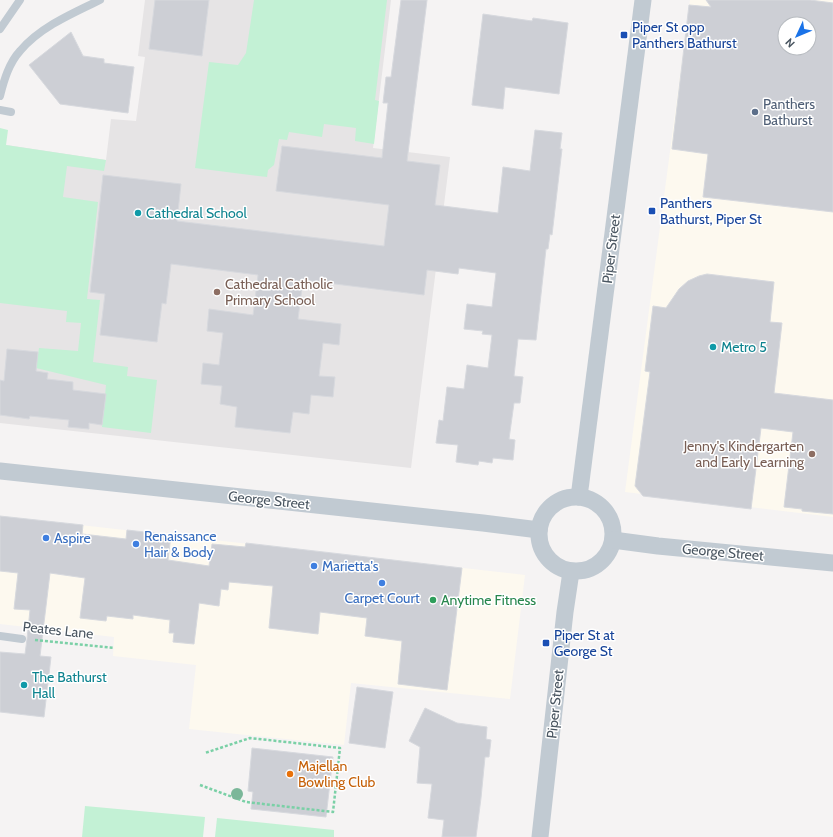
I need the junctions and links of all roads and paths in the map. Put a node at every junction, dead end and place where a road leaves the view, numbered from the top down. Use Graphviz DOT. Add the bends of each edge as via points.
graph roads {
  1 [pos="20,0"];
  2 [pos="100,0"];
  3 [pos="642,0"];
  4 [pos="0,29"];
  5 [pos="0,96"];
  6 [pos="0,110"];
  7 [pos="11,112"];
  8 [pos="0,471"];
  9 [pos="579,497"];
  10 [pos="539,530"];
  11 [pos="613,540"];
  12 [pos="833,563"];
  13 [pos="571,572"];
  14 [pos="0,636"];
  15 [pos="22,639"];
  16 [pos="114,648"];
  17 [pos="205,753"];
  18 [pos="200,784"];
  19 [pos="540,837"];
  1 -- 4 [label="lane"];
  2 -- 5 [label="lane" via="60,19 29,41 12,62"];
  3 -- 9 [label="street, Piper Street"];
  6 -- 7 [label="lane"];
  8 -- 10 [label="street, George Street"];
  9 -- 10 [label="street" via="560,500 552,505 541,521"];
  9 -- 11 [label="street" via="589,499 606,512 611,520"];
  10 -- 13 [label="street" via="539,540 547,558"];
  11 -- 12 [label="street, George Street"];
  11 -- 13 [label="street" via="606,558 599,565 581,572"];
  13 -- 19 [label="street, Piper Street"];
  14 -- 15 [label="lane, Peates Lane"];
  15 -- 16 [label="path, Peates Lane"];
  17 -- 18 [label="path" via="250,738 340,748 333,812 246,802"];
}
